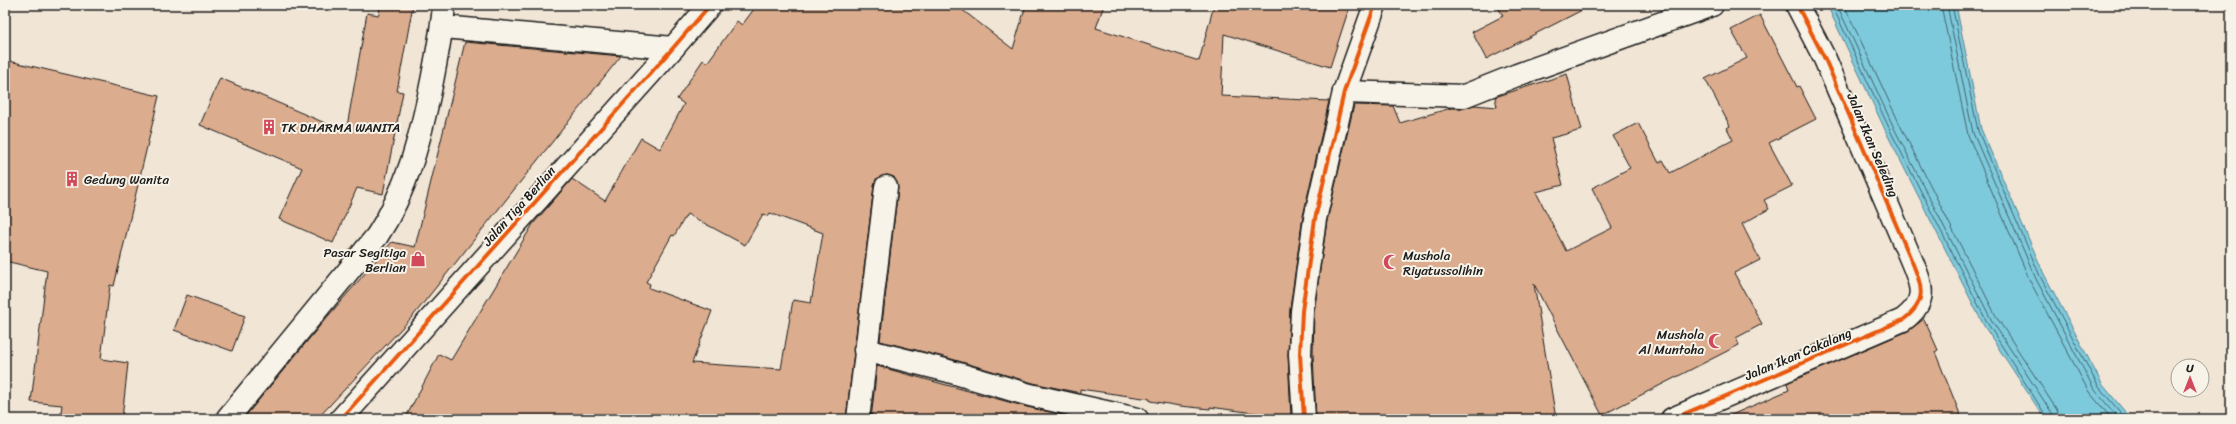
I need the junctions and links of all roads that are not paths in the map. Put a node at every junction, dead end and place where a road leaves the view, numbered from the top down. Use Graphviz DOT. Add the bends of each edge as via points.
graph roads {
  1 [pos="444,5"];
  2 [pos="710,5"];
  3 [pos="1375,5"];
  4 [pos="1712,5"];
  5 [pos="1797,5"];
  6 [pos="443,27"];
  7 [pos="673,48"];
  8 [pos="1344,92"];
  9 [pos="886,187"];
  10 [pos="1921,296"];
  11 [pos="865,350"];
  12 [pos="227,419"];
  13 [pos="341,419"];
  14 [pos="858,419"];
  15 [pos="1138,419"];
  16 [pos="1304,419"];
  17 [pos="1672,419"];
  1 -- 6 [label="street"];
  2 -- 7 [label="street, Jalan Tiga Berlian"];
  3 -- 8 [label="street"];
  4 -- 8 [label="street" via="1517,74 1464,96"];
  5 -- 10 [label="street, Jalan Ikan Seleding" via="1825,59 1912,262"];
  6 -- 7 [label="street"];
  6 -- 12 [label="street" via="422,129 412,163 389,218"];
  7 -- 13 [label="street, Jalan Tiga Berlian"];
  8 -- 16 [label="street" via="1315,218 1302,311 1300,354"];
  9 -- 11 [label="street"];
  10 -- 17 [label="street, Jalan Ikan Cakalang" via="1916,309 1903,320"];
  11 -- 14 [label="street"];
  11 -- 15 [label="street" via="1030,395"];
}
